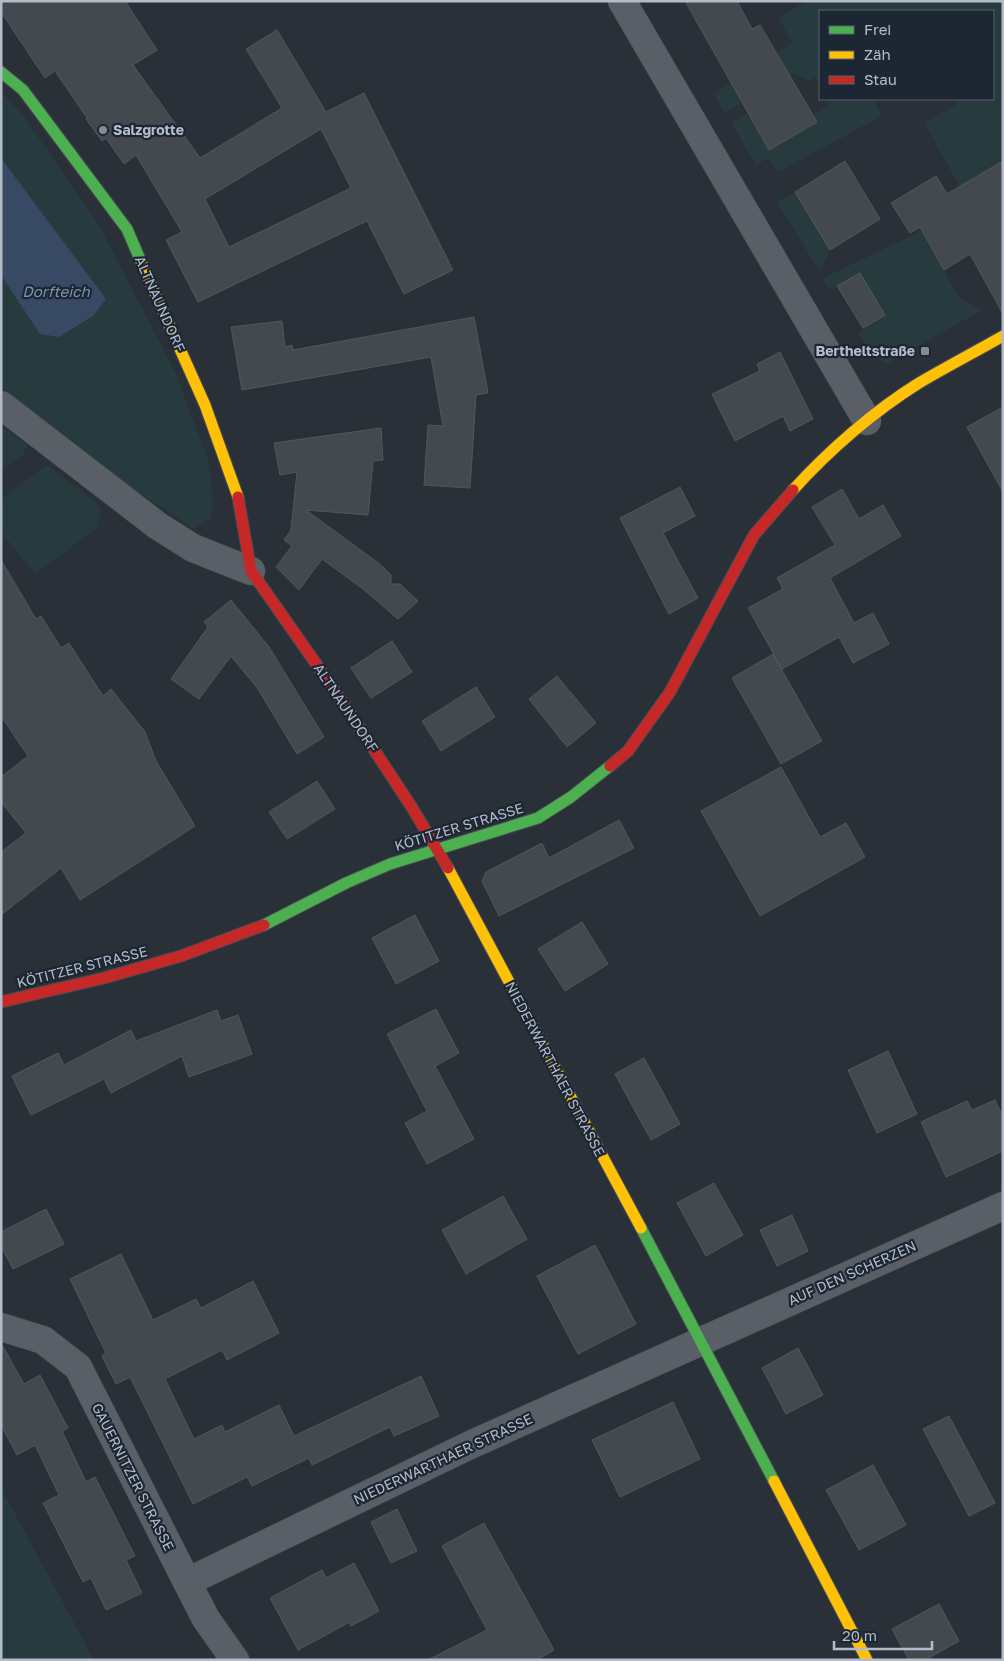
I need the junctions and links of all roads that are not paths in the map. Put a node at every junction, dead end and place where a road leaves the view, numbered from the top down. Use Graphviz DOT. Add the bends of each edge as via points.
graph roads {
  1 [pos="622,1"];
  2 [pos="1,72"];
  3 [pos="1003,336"];
  4 [pos="1,405"];
  5 [pos="867,420"];
  6 [pos="251,571"];
  7 [pos="436,850"];
  8 [pos="1,1002"];
  9 [pos="1003,1206"];
  10 [pos="1,1327"];
  11 [pos="702,1341"];
  12 [pos="187,1582"];
  13 [pos="235,1660"];
  14 [pos="867,1660"];
  1 -- 5 [label="street"];
  2 -- 6 [label="street, ALTNAUNDORF" via="22,90 126,229 205,404 238,499"];
  3 -- 5 [label="street, KÖTITZER STRASSE" via="918,384"];
  4 -- 6 [label="street" via="158,526 193,548"];
  5 -- 7 [label="street, KÖTITZER STRASSE" via="816,464 754,535 670,692 628,751 571,797 538,818"];
  6 -- 7 [label="street, ALTNAUNDORF" via="338,695"];
  7 -- 8 [label="street, KÖTITZER STRASSE" via="390,864 256,929 181,956"];
  7 -- 11 [label="street, NIEDERWARTHAER STRASSE"];
  9 -- 11 [label="street, AUF DEN SCHERZEN"];
  10 -- 12 [label="street, GAUERNITZER STRASSE" via="43,1340 78,1367"];
  11 -- 12 [label="street, NIEDERWARTHAER STRASSE" via="470,1445"];
  11 -- 14 [label="street, NIEDERWARTHAER STRASSE"];
  12 -- 13 [label="street, GAUERNITZER STRASSE" via="206,1619"];
}
